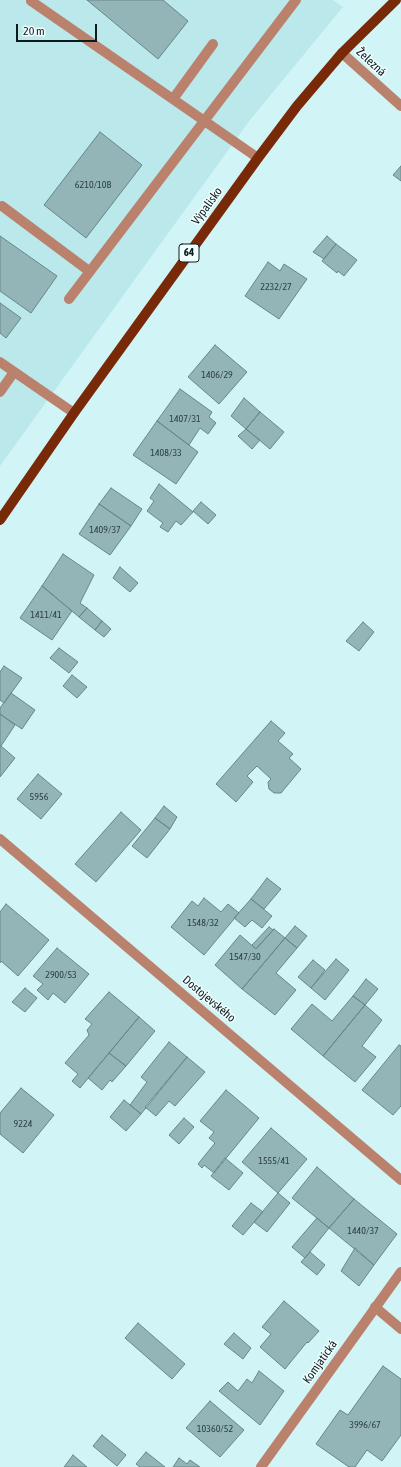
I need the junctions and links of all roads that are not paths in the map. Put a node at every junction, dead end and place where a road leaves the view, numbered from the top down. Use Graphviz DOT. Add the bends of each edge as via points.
graph roads {
  1 [pos="296,0"];
  2 [pos="396,0"];
  3 [pos="31,1"];
  4 [pos="213,44"];
  5 [pos="342,53"];
  6 [pos="173,99"];
  7 [pos="401,106"];
  8 [pos="204,121"];
  9 [pos="258,158"];
  10 [pos="2,206"];
  11 [pos="89,271"];
  12 [pos="69,299"];
  13 [pos="0,362"];
  14 [pos="14,372"];
  15 [pos="0,392"];
  16 [pos="74,413"];
  17 [pos="0,520"];
  18 [pos="0,839"];
  19 [pos="401,1180"];
  20 [pos="401,1272"];
  21 [pos="375,1307"];
  22 [pos="401,1329"];
  23 [pos="261,1467"];
  1 -- 8 [label="street"];
  2 -- 5 [label="main road, Výpalisko / 64"];
  3 -- 6 [label="street"];
  4 -- 6 [label="street"];
  5 -- 7 [label="street, Železná"];
  5 -- 9 [label="main road, Výpalisko / 64" via="297,106"];
  6 -- 8 [label="street"];
  8 -- 9 [label="street"];
  8 -- 11 [label="street"];
  9 -- 16 [label="main road, Výpalisko / 64"];
  10 -- 11 [label="street"];
  11 -- 12 [label="street"];
  13 -- 14 [label="street"];
  14 -- 15 [label="street"];
  14 -- 16 [label="street"];
  16 -- 17 [label="main road, Výpalisko / 64"];
  18 -- 19 [label="street, Dostojevského"];
  20 -- 21 [label="street, Komjatická"];
  21 -- 22 [label="street"];
  21 -- 23 [label="street, Komjatická"];
}
